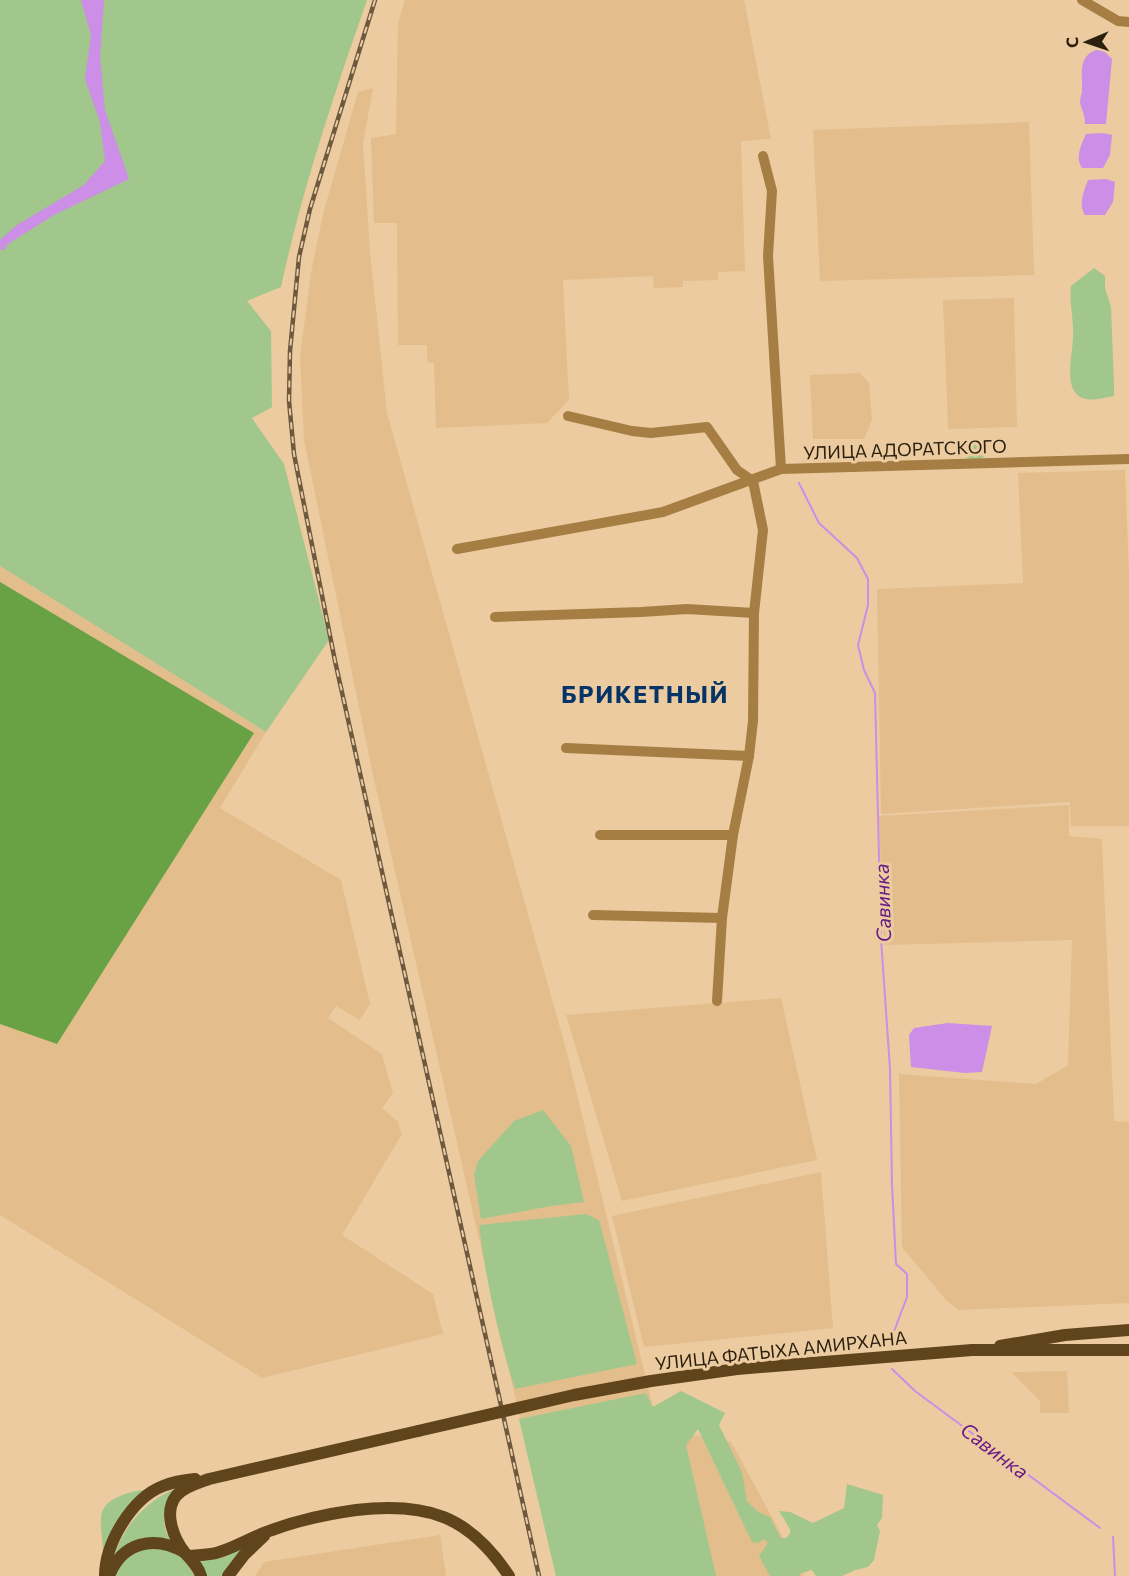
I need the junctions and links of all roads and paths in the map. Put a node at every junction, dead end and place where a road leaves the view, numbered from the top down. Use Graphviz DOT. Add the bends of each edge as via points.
graph roads {
  1 [pos="1082,0"];
  2 [pos="1129,22"];
  3 [pos="762,156"];
  4 [pos="568,416"];
  5 [pos="1129,459"];
  6 [pos="781,470"];
  7 [pos="753,481"];
  8 [pos="457,549"];
  9 [pos="754,613"];
  10 [pos="495,617"];
  11 [pos="566,748"];
  12 [pos="749,756"];
  13 [pos="600,835"];
  14 [pos="733,835"];
  15 [pos="593,915"];
  16 [pos="723,918"];
  17 [pos="717,1001"];
  18 [pos="1129,1330"];
  19 [pos="972,1350"];
  20 [pos="1129,1350"];
  21 [pos="209,1479"];
  22 [pos="269,1531"];
  23 [pos="187,1554"];
  24 [pos="107,1576"];
  25 [pos="201,1576"];
  26 [pos="228,1576"];
  27 [pos="509,1576"];
  1 -- 2 [label="street" via="1118,21"];
  3 -- 6 [label="street, УЛИЦА АДОРАТСКОГО" via="772,191 768,256"];
  4 -- 7 [label="street" via="651,433 707,427 738,471"];
  5 -- 6 [label="street, УЛИЦА АДОРАТСКОГО"];
  6 -- 7 [label="street"];
  7 -- 8 [label="street" via="663,512"];
  7 -- 9 [label="street" via="763,530"];
  9 -- 10 [label="street" via="687,609"];
  9 -- 12 [label="street"];
  11 -- 12 [label="street"];
  12 -- 14 [label="street"];
  13 -- 14 [label="street"];
  14 -- 16 [label="street"];
  15 -- 16 [label="street"];
  16 -- 17 [label="street"];
  18 -- 19 [label="main road, УЛИЦА ФАТЫХА АМИРХАНА" via="1065,1335"];
  19 -- 20 [label="main road, УЛИЦА ФАТЫХА АМИРХАНА"];
  19 -- 21 [label="main road, УЛИЦА ФАТЫХА АМИРХАНА, bridge" via="737,1369 651,1381"];
  21 -- 23 [label="main road" via="188,1486 171,1506 171,1526"];
  21 -- 24 [label="main road" via="163,1486 137,1505 122,1522 105,1561"];
  22 -- 23 [label="main road" via="218,1552"];
  22 -- 26 [label="main road"];
  22 -- 27 [label="main road" via="337,1512 386,1506 413,1508 445,1517 479,1539"];
  23 -- 24 [label="main road" via="172,1545 142,1544 128,1550"];
  23 -- 25 [label="main road"];
}
